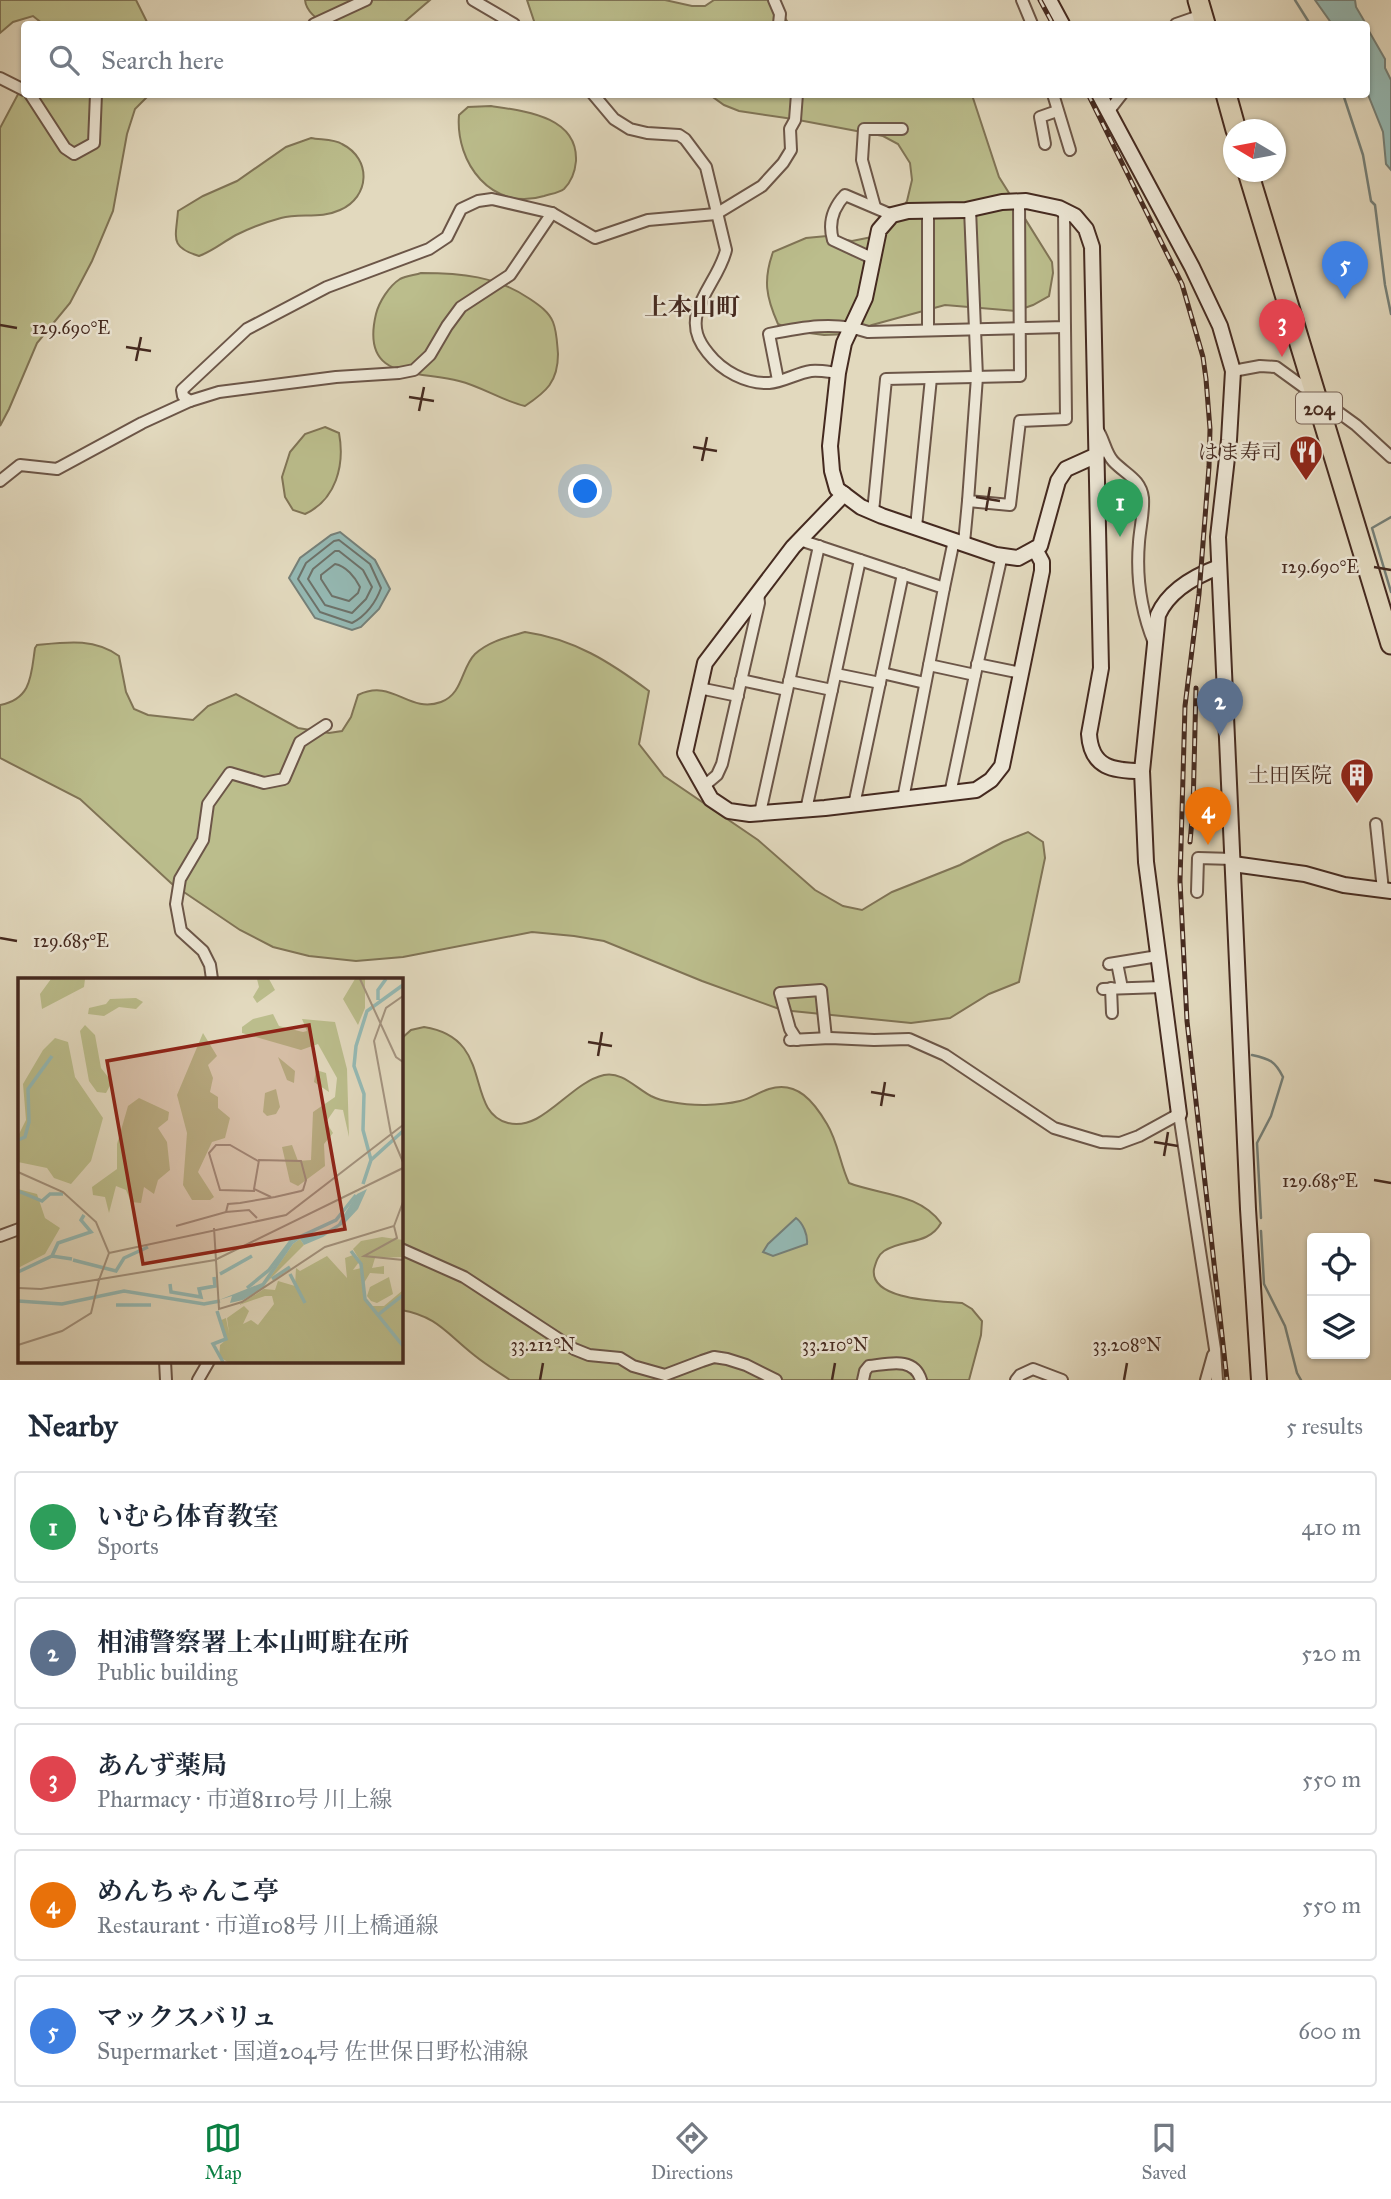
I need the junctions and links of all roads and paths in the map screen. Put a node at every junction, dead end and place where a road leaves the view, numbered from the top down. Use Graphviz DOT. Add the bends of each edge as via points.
graph roads {
  1 [pos="366,0"];
  2 [pos="473,0"];
  3 [pos="774,0"];
  4 [pos="1022,0"];
  5 [pos="1049,0"];
  6 [pos="1201,10"];
  7 [pos="320,21"];
  8 [pos="509,21"];
  9 [pos="779,21"];
  10 [pos="1031,21"];
  11 [pos="1060,21"];
  12 [pos="1181,21"];
  13 [pos="0,78"];
  14 [pos="21,88"];
  15 [pos="33,98"];
  16 [pos="96,98"];
  17 [pos="596,98"];
  18 [pos="797,98"];
  19 [pos="1053,98"];
  20 [pos="1101,98"];
  21 [pos="1119,98"];
  22 [pos="1227,98"];
  23 [pos="1057,111"];
  24 [pos="1108,112"];
  25 [pos="1233,119"];
  26 [pos="902,129"];
  27 [pos="1045,144"];
  28 [pos="1070,150"];
  29 [pos="1251,182"];
  30 [pos="1019,201"];
  31 [pos="875,208"];
  32 [pos="970,209"];
  33 [pos="1064,210"];
  34 [pos="928,211"];
  35 [pos="552,213"];
  36 [pos="716,214"];
  37 [pos="892,215"];
  38 [pos="874,259"];
  39 [pos="852,326"];
  40 [pos="1065,327"];
  41 [pos="1020,328"];
  42 [pos="976,329"];
  43 [pos="928,330"];
  44 [pos="1233,372"];
  45 [pos="838,373"];
  46 [pos="977,377"];
  47 [pos="932,378"];
  48 [pos="778,380"];
  49 [pos="1316,397"];
  50 [pos="190,401"];
  51 [pos="1096,427"];
  52 [pos="1097,455"];
  53 [pos="1391,457"];
  54 [pos="0,481"];
  55 [pos="844,494"];
  56 [pos="968,500"];
  57 [pos="873,512"];
  58 [pos="916,527"];
  59 [pos="800,540"];
  60 [pos="959,541"];
  61 [pos="819,546"];
  62 [pos="1035,549"];
  63 [pos="1002,555"];
  64 [pos="860,560"];
  65 [pos="1219,567"];
  66 [pos="903,575"];
  67 [pos="944,588"];
  68 [pos="758,591"];
  69 [pos="1154,643"];
  70 [pos="1391,643"];
  71 [pos="929,665"];
  72 [pos="976,670"];
  73 [pos="1021,673"];
  74 [pos="835,674"];
  75 [pos="881,678"];
  76 [pos="741,680"];
  77 [pos="925,683"];
  78 [pos="788,685"];
  79 [pos="699,688"];
  80 [pos="832,690"];
  81 [pos="738,696"];
  82 [pos="326,725"];
  83 [pos="1142,771"];
  84 [pos="704,786"];
  85 [pos="950,794"];
  86 [pos="903,799"];
  87 [pos="854,805"];
  88 [pos="806,810"];
  89 [pos="760,813"];
  90 [pos="1376,824"];
  91 [pos="1233,861"];
  92 [pos="1387,890"];
  93 [pos="1197,891"];
  94 [pos="1158,956"];
  95 [pos="212,978"];
  96 [pos="1162,987"];
  97 [pos="1112,988"];
  98 [pos="1112,1013"];
  99 [pos="826,1038"];
  100 [pos="1179,1114"];
  101 [pos="18,1230"];
  102 [pos="0,1236"];
  103 [pos="402,1249"];
  104 [pos="1215,1349"];
  105 [pos="208,1363"];
  106 [pos="198,1380"];
  107 [pos="776,1380"];
  108 [pos="863,1380"];
  109 [pos="920,1380"];
  110 [pos="1016,1380"];
  111 [pos="1062,1380"];
  112 [pos="1206,1380"];
  113 [pos="1217,1380"];
  114 [pos="1259,1380"];
  1 -- 7 [label="street"];
  2 -- 8 [label="street"];
  3 -- 9 [label="street"];
  4 -- 10 [label="street"];
  5 -- 11 [label="street"];
  6 -- 12 [label="street"];
  13 -- 14 [label="street"];
  15 -- 16 [label="street" via="65,148 74,154 94,143"];
  17 -- 36 [label="street" via="630,129 685,139 706,167"];
  18 -- 36 [label="street" via="791,150 783,163 762,186"];
  19 -- 23 [label="street"];
  20 -- 24 [label="street"];
  21 -- 24 [label="street"];
  22 -- 25 [label="highway"];
  23 -- 27 [label="street" via="1040,117"];
  23 -- 28 [label="street"];
  24 -- 44 [label="street" via="1192,267 1220,326"];
  26 -- 31 [label="street" via="864,129 862,160"];
  29 -- 49 [label="highway, 204"];
  30 -- 32 [label="street"];
  30 -- 33 [label="street"];
  30 -- 41 [label="street"];
  31 -- 37 [label="street"];
  31 -- 38 [label="street" via="845,195 836,205 830,231 833,240"];
  32 -- 34 [label="street"];
  32 -- 42 [label="street"];
  33 -- 40 [label="street"];
  33 -- 51 [label="street" via="1087,229 1091,247"];
  34 -- 37 [label="street"];
  34 -- 43 [label="street"];
  35 -- 36 [label="street" via="595,238 648,220"];
  35 -- 50 [label="street" via="510,275 461,307 430,355 414,370 219,393"];
  35 -- 50 [label="street" via="492,199 468,205 461,209 447,237 429,249 327,287 247,330 182,390"];
  36 -- 48 [label="street" via="726,250 698,312 696,334 720,368 745,379"];
  37 -- 38 [label="street" via="879,230"];
  38 -- 39 [label="street" via="865,298"];
  39 -- 43 [label="street" via="868,331"];
  39 -- 45 [label="street"];
  39 -- 48 [label="street" via="808,326 769,334"];
  40 -- 41 [label="street"];
  40 -- 56 [label="street" via="1066,419 1020,421 1010,505"];
  41 -- 42 [label="street"];
  41 -- 46 [label="street" via="1020,376"];
  42 -- 43 [label="street"];
  42 -- 46 [label="street"];
  44 -- 49 [label="street" via="1276,367"];
  44 -- 65 [label="street"];
  45 -- 48 [label="street" via="811,371"];
  45 -- 55 [label="street" via="831,458 837,489"];
  46 -- 47 [label="street"];
  46 -- 56 [label="street"];
  47 -- 57 [label="street" via="886,379"];
  47 -- 58 [label="street"];
  49 -- 53 [label="street"];
  49 -- 70 [label="highway, 204"];
  50 -- 54 [label="street" via="57,469 20,465"];
  51 -- 52 [label="street"];
  51 -- 69 [label="street" via="1107,452 1134,478 1143,498 1140,590"];
  52 -- 62 [label="street" via="1066,469 1058,481 1045,534"];
  52 -- 83 [label="street" via="1101,668 1090,744 1101,764 1119,771"];
  55 -- 57 [label="street"];
  55 -- 59 [label="street"];
  56 -- 60 [label="street"];
  57 -- 58 [label="street"];
  58 -- 60 [label="street"];
  59 -- 61 [label="street"];
  59 -- 68 [label="street"];
  60 -- 63 [label="street"];
  60 -- 67 [label="street"];
  61 -- 64 [label="street"];
  61 -- 78 [label="street"];
  62 -- 63 [label="street" via="1018,558"];
  62 -- 73 [label="street" via="1042,571"];
  63 -- 72 [label="street"];
  64 -- 66 [label="street"];
  64 -- 74 [label="street"];
  65 -- 69 [label="street" via="1182,586 1163,605"];
  65 -- 91 [label="street"];
  66 -- 67 [label="street"];
  66 -- 75 [label="street"];
  67 -- 71 [label="street"];
  68 -- 76 [label="street"];
  68 -- 79 [label="street" via="705,663"];
  69 -- 83 [label="street"];
  71 -- 72 [label="street"];
  71 -- 77 [label="street"];
  72 -- 73 [label="street"];
  72 -- 85 [label="street"];
  73 -- 85 [label="street" via="1002,766 976,790"];
  74 -- 75 [label="street"];
  74 -- 80 [label="street"];
  75 -- 77 [label="street"];
  75 -- 87 [label="street"];
  76 -- 78 [label="street"];
  76 -- 81 [label="street"];
  77 -- 86 [label="street"];
  78 -- 80 [label="street"];
  78 -- 89 [label="street"];
  79 -- 81 [label="street"];
  79 -- 84 [label="street" via="685,753"];
  80 -- 88 [label="street"];
  81 -- 84 [label="street" via="722,764"];
  82 -- 95 [label="street" via="300,742 284,779 264,783 230,774 208,804 203,840 180,879 176,904 181,931 203,951"];
  83 -- 94 [label="street" via="1146,862"];
  84 -- 89 [label="street" via="711,799 729,811"];
  85 -- 86 [label="street"];
  86 -- 87 [label="street"];
  87 -- 88 [label="street"];
  88 -- 89 [label="street"];
  90 -- 92 [label="street"];
  91 -- 92 [label="street"];
  91 -- 93 [label="street" via="1198,858"];
  91 -- 114 [label="street"];
  94 -- 96 [label="street"];
  94 -- 97 [label="street" via="1113,963"];
  96 -- 97 [label="street"];
  96 -- 100 [label="street"];
  97 -- 98 [label="street"];
  99 -- 99 [label="street" via="794,1040 780,993 821,990"];
  99 -- 100 [label="street" via="909,1040 930,1047 1054,1128 1101,1142 1120,1143"];
  100 -- 104 [label="street"];
  101 -- 102 [label="street"];
  103 -- 107 [label="street" via="464,1277 589,1355 620,1358 665,1375 714,1357 746,1365"];
  104 -- 112 [label="street"];
  104 -- 113 [label="street"];
  105 -- 106 [label="street"];
  108 -- 109 [label="street" via="869,1366 901,1363 911,1366"];
  110 -- 111 [label="street" via="1033,1370"];
}
